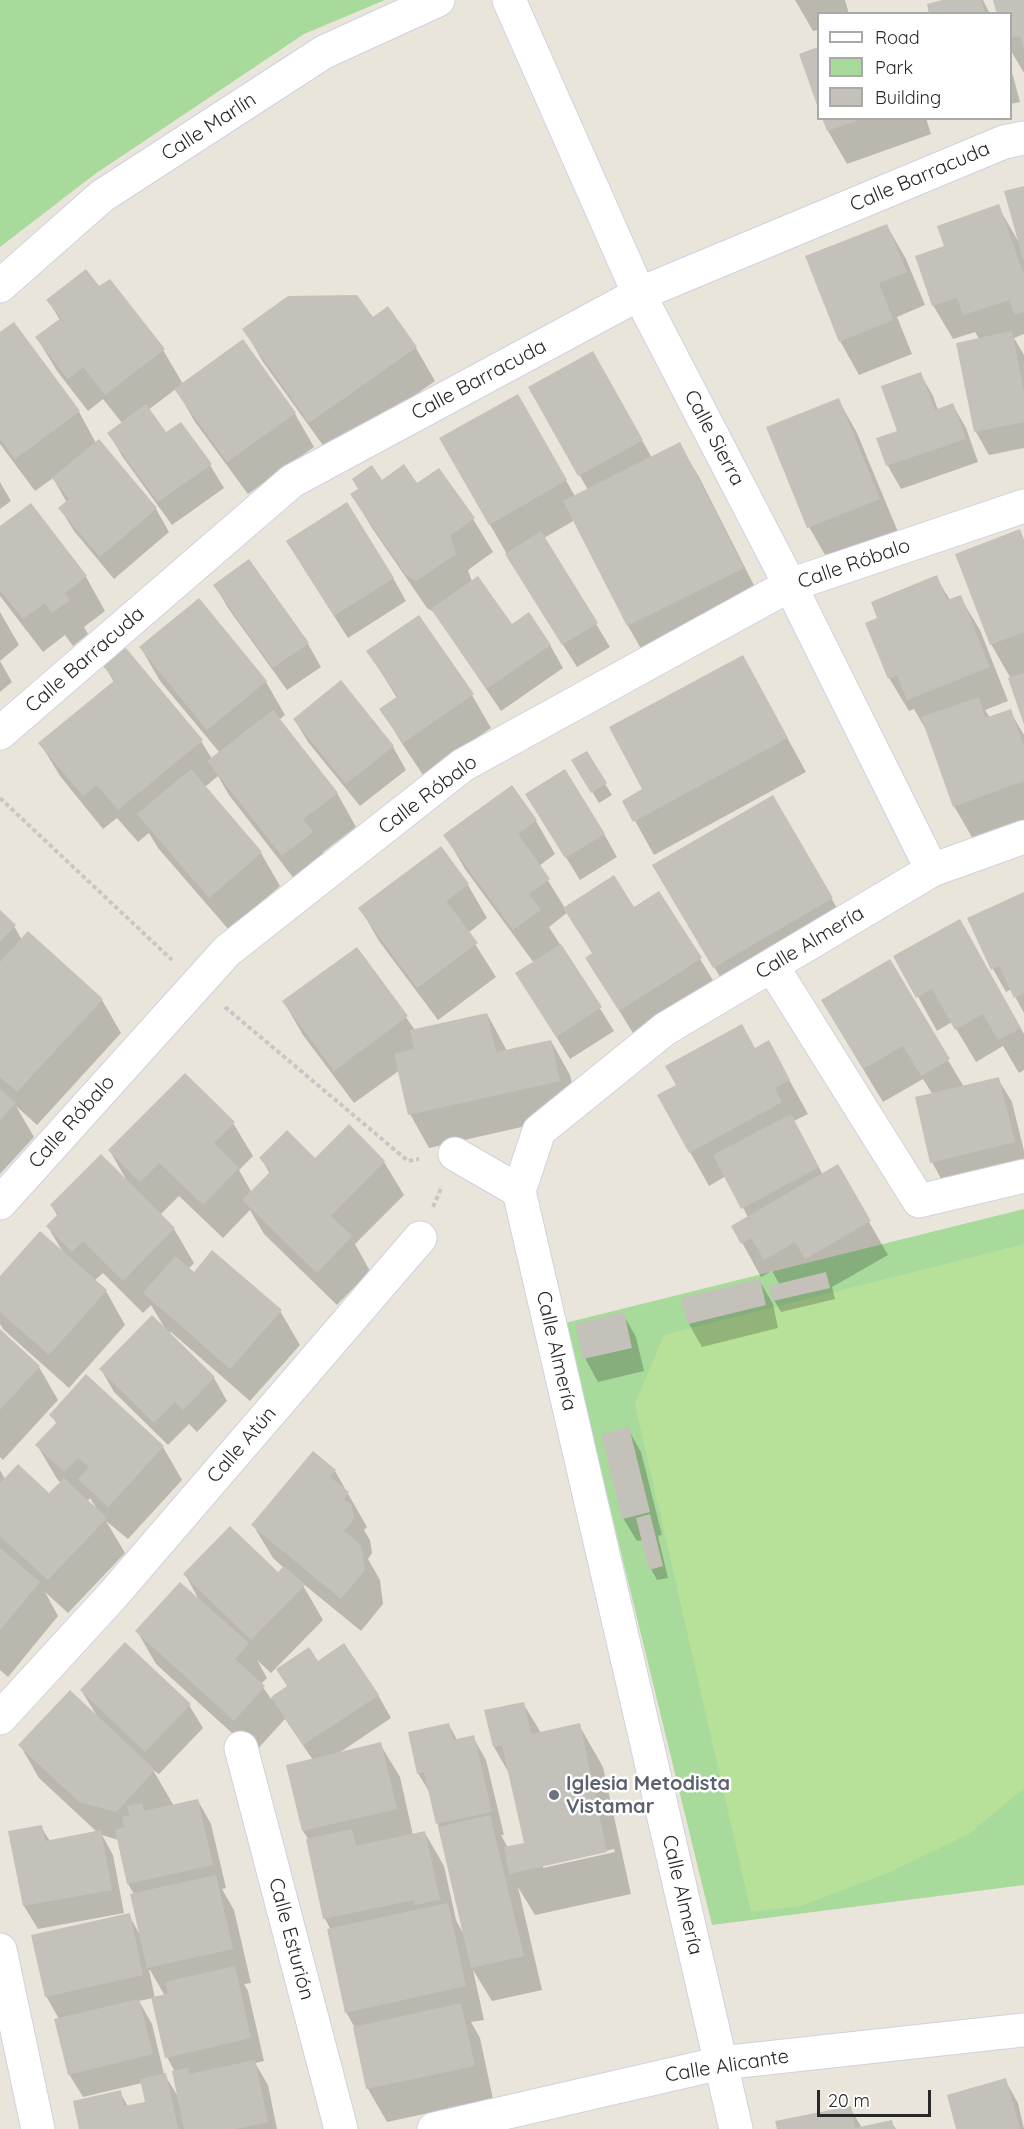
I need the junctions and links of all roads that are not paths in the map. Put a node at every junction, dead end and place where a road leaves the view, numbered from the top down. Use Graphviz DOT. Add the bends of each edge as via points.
graph roads {
  1 [pos="438,0"];
  2 [pos="509,0"];
  3 [pos="1024,138"];
  4 [pos="0,286"];
  5 [pos="639,294"];
  6 [pos="1024,506"];
  7 [pos="790,585"];
  8 [pos="0,733"];
  9 [pos="1024,837"];
  10 [pos="932,870"];
  11 [pos="772,966"];
  12 [pos="455,1154"];
  13 [pos="1024,1176"];
  14 [pos="519,1191"];
  15 [pos="0,1203"];
  16 [pos="420,1238"];
  17 [pos="0,1718"];
  18 [pos="241,1748"];
  19 [pos="0,1950"];
  20 [pos="1024,2030"];
  21 [pos="721,2063"];
  22 [pos="38,2129"];
  23 [pos="341,2129"];
  24 [pos="434,2129"];
  25 [pos="736,2129"];
  1 -- 4 [label="street, Calle Marlín" via="324,52 112,190"];
  2 -- 5 [label="street, Calle Sierra"];
  3 -- 5 [label="street, Calle Barracuda" via="1005,142"];
  5 -- 7 [label="street, Calle Sierra"];
  5 -- 8 [label="street, Calle Barracuda" via="292,481"];
  6 -- 7 [label="street, Calle Róbalo"];
  7 -- 10 [label="street, Calle Sierra"];
  7 -- 15 [label="street, Calle Róbalo" via="463,765 227,951"];
  9 -- 10 [label="street, Calle Almería"];
  10 -- 11 [label="street, Calle Almería"];
  11 -- 13 [label="street" via="919,1201"];
  11 -- 14 [label="street, Calle Almería" via="665,1029 539,1131"];
  12 -- 14 [label="street"];
  14 -- 21 [label="street, Calle Almería"];
  16 -- 17 [label="street, Calle Atún" via="112,1596"];
  18 -- 23 [label="street, Calle Esturión"];
  19 -- 22 [label="street"];
  20 -- 21 [label="street, Calle Alicante"];
  21 -- 24 [label="street, Calle Alicante"];
  21 -- 25 [label="street, Calle Almería"];
}
